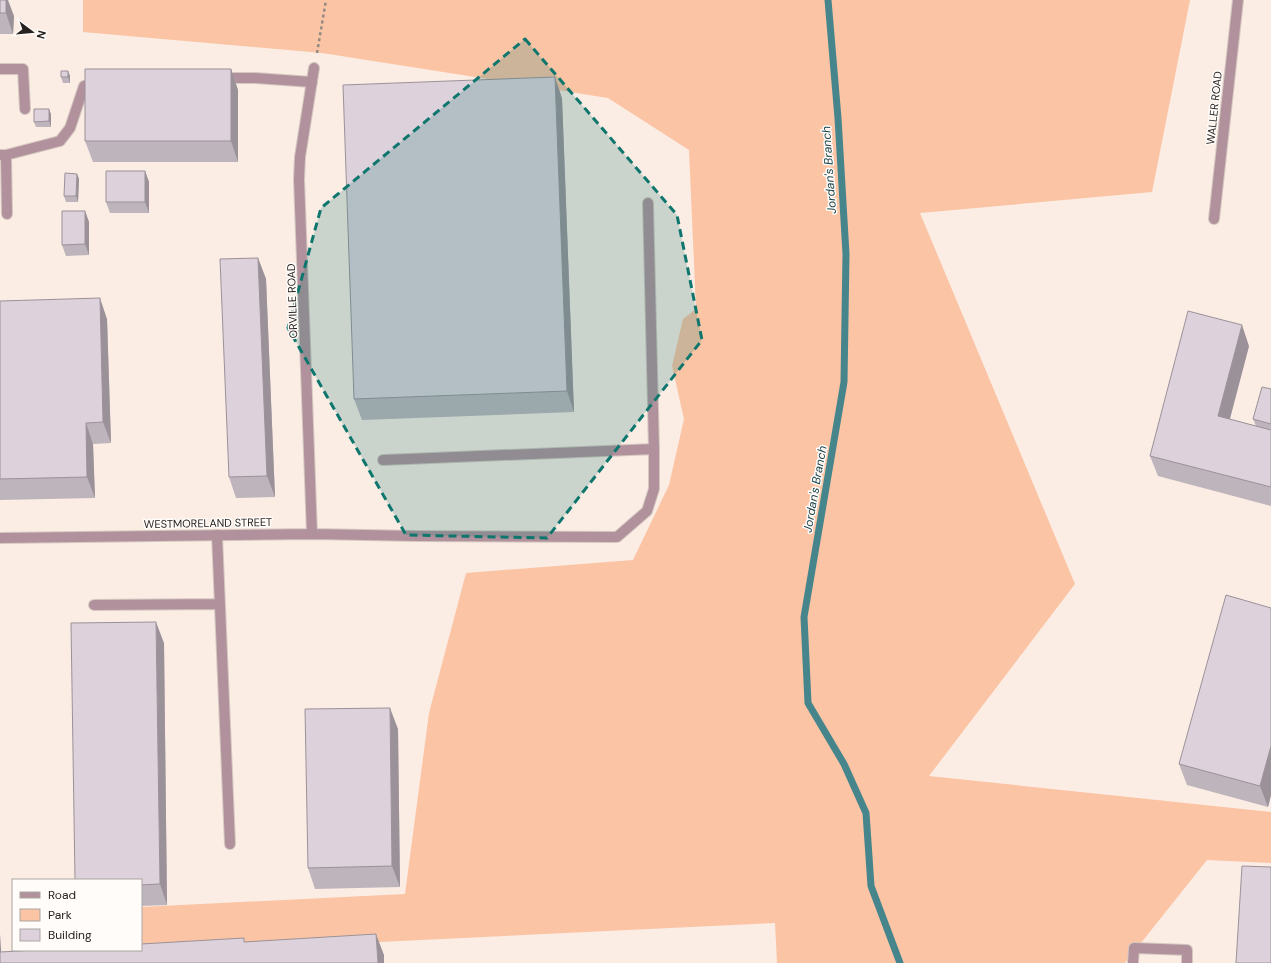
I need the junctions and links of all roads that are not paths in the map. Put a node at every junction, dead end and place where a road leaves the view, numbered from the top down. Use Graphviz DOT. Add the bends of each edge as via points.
graph roads {
  1 [pos="1238,0"];
  2 [pos="314,68"];
  3 [pos="0,69"];
  4 [pos="210,78"];
  5 [pos="104,80"];
  6 [pos="312,82"];
  7 [pos="25,109"];
  8 [pos="3,155"];
  9 [pos="648,203"];
  10 [pos="6,214"];
  11 [pos="1214,219"];
  12 [pos="654,449"];
  13 [pos="383,460"];
  14 [pos="312,534"];
  15 [pos="217,535"];
  16 [pos="0,538"];
  17 [pos="220,604"];
  18 [pos="94,605"];
  19 [pos="230,844"];
  20 [pos="1133,963"];
  21 [pos="1187,963"];
  1 -- 11 [label="street, WALLER ROAD"];
  2 -- 6 [label="street, ORVILLE ROAD"];
  3 -- 7 [label="street" via="23,69"];
  4 -- 6 [label="street"];
  5 -- 8 [label="street" via="84,86 70,128 60,141"];
  6 -- 14 [label="street, ORVILLE ROAD" via="299,179"];
  8 -- 10 [label="street"];
  9 -- 12 [label="street, WESTMORELAND STREET"];
  12 -- 13 [label="street"];
  12 -- 14 [label="street, WESTMORELAND STREET" via="654,489 647,511 617,537"];
  14 -- 15 [label="street, WESTMORELAND STREET"];
  15 -- 16 [label="street, WESTMORELAND STREET"];
  15 -- 17 [label="street"];
  17 -- 18 [label="street"];
  17 -- 19 [label="street"];
  20 -- 21 [label="street" via="1134,948 1187,950"];
}
